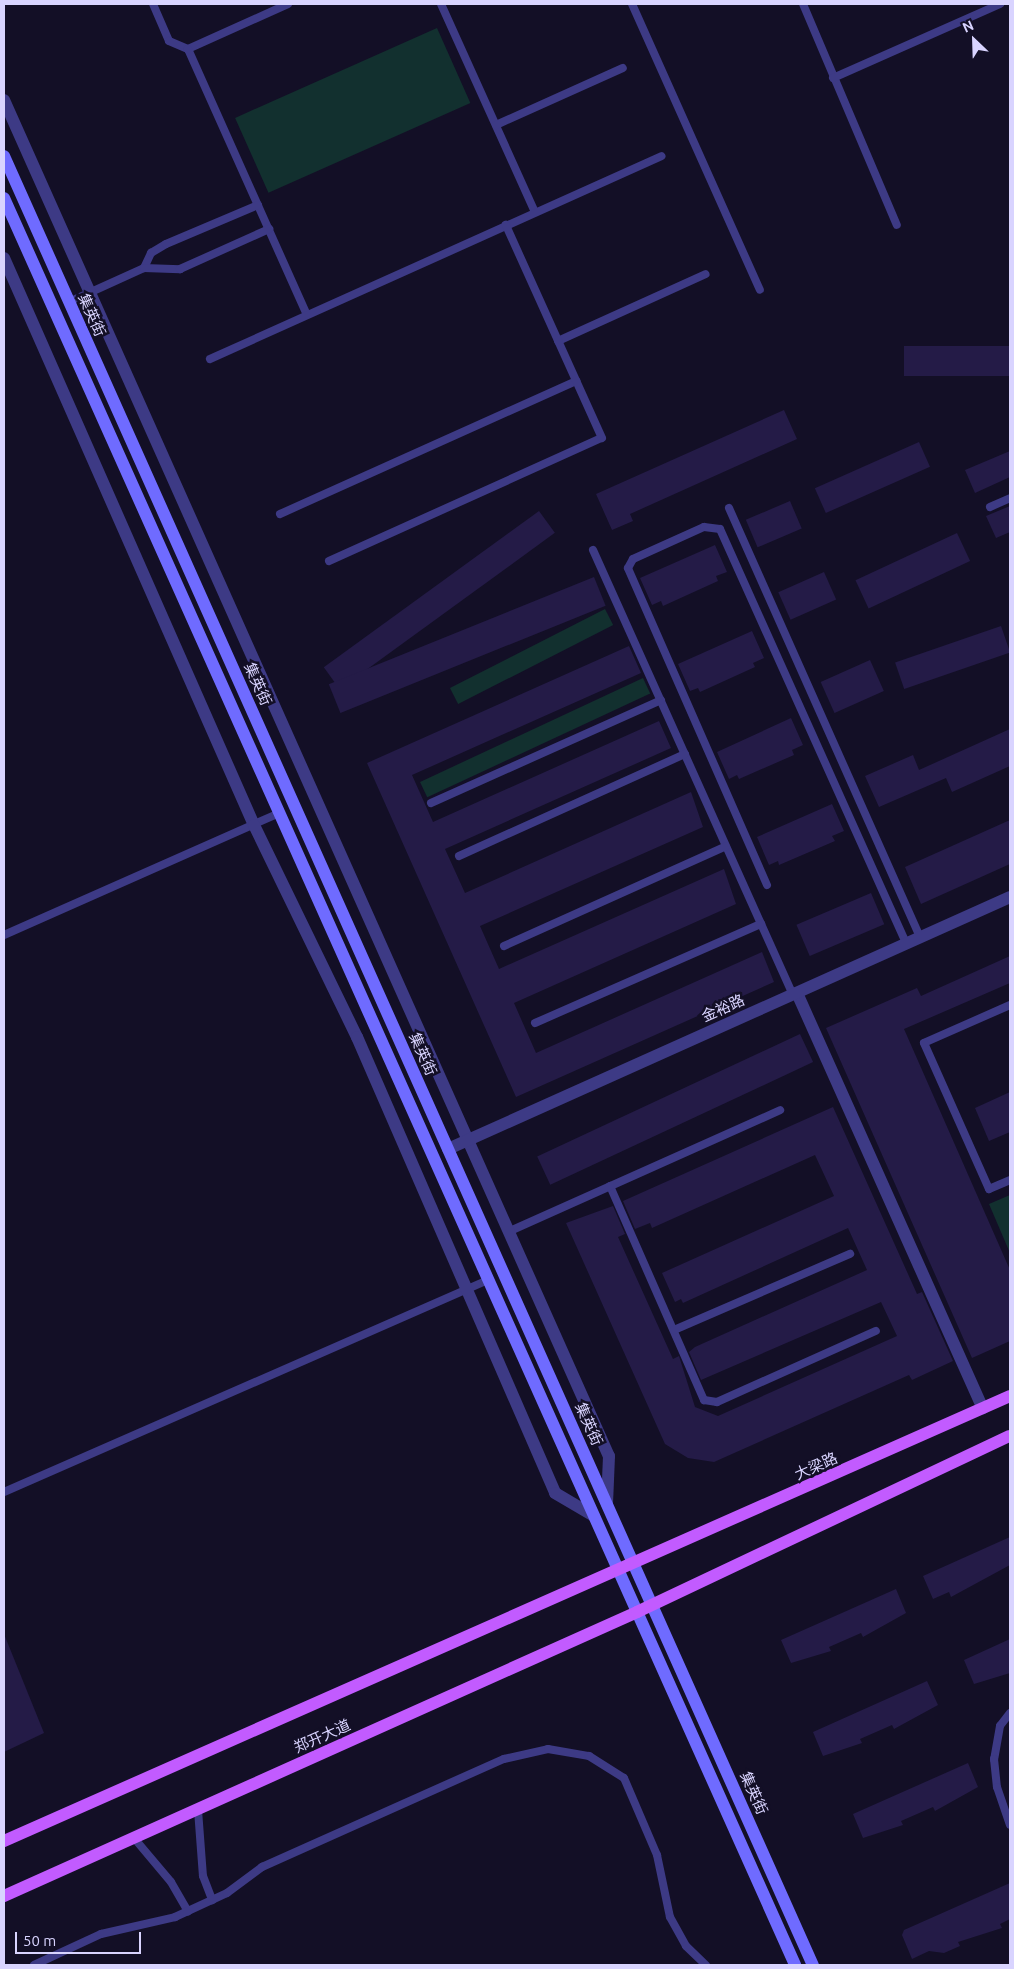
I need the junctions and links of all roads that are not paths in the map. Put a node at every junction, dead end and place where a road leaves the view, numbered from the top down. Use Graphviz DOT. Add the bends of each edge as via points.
graph roads {
  1 [pos="153,4"];
  2 [pos="288,4"];
  3 [pos="441,4"];
  4 [pos="632,4"];
  5 [pos="803,4"];
  6 [pos="1000,4"];
  7 [pos="188,49"];
  8 [pos="623,68"];
  9 [pos="833,78"];
  10 [pos="4,100"];
  11 [pos="496,125"];
  12 [pos="4,156"];
  13 [pos="661,156"];
  14 [pos="4,198"];
  15 [pos="258,205"];
  16 [pos="535,212"];
  17 [pos="506,225"];
  18 [pos="897,225"];
  19 [pos="269,229"];
  20 [pos="4,258"];
  21 [pos="144,268"];
  22 [pos="706,274"];
  23 [pos="760,290"];
  24 [pos="91,292"];
  25 [pos="69,302"];
  26 [pos="307,315"];
  27 [pos="558,341"];
  28 [pos="210,359"];
  29 [pos="576,381"];
  30 [pos="1010,498"];
  31 [pos="990,507"];
  32 [pos="729,508"];
  33 [pos="280,514"];
  34 [pos="593,550"];
  35 [pos="329,561"];
  36 [pos="661,700"];
  37 [pos="685,754"];
  38 [pos="431,803"];
  39 [pos="279,813"];
  40 [pos="254,825"];
  41 [pos="726,846"];
  42 [pos="458,856"];
  43 [pos="767,885"];
  44 [pos="1010,896"];
  45 [pos="761,924"];
  46 [pos="4,935"];
  47 [pos="920,937"];
  48 [pos="906,943"];
  49 [pos="504,946"];
  50 [pos="795,994"];
  51 [pos="1010,1005"];
  52 [pos="535,1023"];
  53 [pos="780,1110"];
  54 [pos="470,1139"];
  55 [pos="448,1149"];
  56 [pos="1010,1180"];
  57 [pos="610,1186"];
  58 [pos="510,1231"];
  59 [pos="850,1254"];
  60 [pos="488,1280"];
  61 [pos="467,1289"];
  62 [pos="674,1330"];
  63 [pos="876,1331"];
  64 [pos="1010,1396"];
  65 [pos="983,1408"];
  66 [pos="1010,1436"];
  67 [pos="4,1492"];
  68 [pos="607,1504"];
  69 [pos="594,1516"];
  70 [pos="634,1566"];
  71 [pos="619,1572"];
  72 [pos="652,1605"];
  73 [pos="637,1612"];
  74 [pos="1010,1713"];
  75 [pos="198,1810"];
  76 [pos="1010,1824"];
  77 [pos="134,1838"];
  78 [pos="4,1841"];
  79 [pos="4,1896"];
  80 [pos="212,1900"];
  81 [pos="188,1911"];
  82 [pos="34,1965"];
  83 [pos="706,1965"];
  84 [pos="795,1965"];
  85 [pos="814,1965"];
  1 -- 7 [label="lane" via="169,40"];
  2 -- 7 [label="lane"];
  3 -- 11 [label="lane"];
  4 -- 23 [label="lane"];
  5 -- 9 [label="lane"];
  6 -- 9 [label="lane"];
  7 -- 15 [label="lane"];
  8 -- 11 [label="lane"];
  9 -- 18 [label="lane"];
  10 -- 24 [label="street"];
  11 -- 16 [label="lane"];
  12 -- 25 [label="main road, 集英街"];
  13 -- 16 [label="lane"];
  14 -- 39 [label="main road"];
  15 -- 19 [label="lane"];
  15 -- 21 [label="lane" via="166,244 152,253"];
  16 -- 17 [label="lane"];
  17 -- 26 [label="lane"];
  17 -- 27 [label="lane"];
  19 -- 21 [label="lane" via="180,269"];
  19 -- 26 [label="lane"];
  20 -- 40 [label="street"];
  21 -- 24 [label="lane"];
  22 -- 27 [label="lane"];
  24 -- 25 [label="lane"];
  24 -- 54 [label="street"];
  25 -- 55 [label="main road, 集英街"];
  26 -- 28 [label="lane"];
  27 -- 29 [label="lane"];
  29 -- 33 [label="lane"];
  29 -- 35 [label="lane" via="602,438"];
  30 -- 31 [label="lane"];
  32 -- 47 [label="lane"];
  34 -- 36 [label="lane"];
  36 -- 37 [label="lane"];
  36 -- 38 [label="lane"];
  37 -- 41 [label="lane"];
  37 -- 42 [label="lane"];
  39 -- 40 [label="lane"];
  39 -- 60 [label="main road"];
  40 -- 46 [label="lane"];
  40 -- 61 [label="street" via="357,1037"];
  41 -- 45 [label="lane"];
  41 -- 49 [label="lane"];
  43 -- 48 [label="lane" via="628,568 633,559 704,527 720,529"];
  44 -- 47 [label="street, 金裕路"];
  45 -- 50 [label="lane"];
  45 -- 52 [label="lane"];
  47 -- 48 [label="street, 金裕路"];
  48 -- 50 [label="street, 金裕路"];
  50 -- 54 [label="street, 金裕路"];
  50 -- 65 [label="street"];
  51 -- 56 [label="lane" via="924,1043 989,1189"];
  53 -- 57 [label="lane"];
  54 -- 55 [label="street, 金裕路"];
  54 -- 58 [label="street"];
  55 -- 68 [label="main road, 集英街"];
  57 -- 58 [label="lane"];
  57 -- 62 [label="lane"];
  58 -- 68 [label="street" via="609,1456"];
  59 -- 62 [label="lane"];
  60 -- 61 [label="lane"];
  60 -- 69 [label="main road"];
  61 -- 67 [label="lane"];
  61 -- 69 [label="street" via="555,1493"];
  62 -- 63 [label="lane" via="704,1400 717,1402"];
  64 -- 65 [label="main road, 大梁路"];
  65 -- 70 [label="main road, 大梁路"];
  66 -- 72 [label="main road"];
  68 -- 70 [label="main road, 集英街"];
  69 -- 71 [label="main road"];
  70 -- 71 [label="main road, 郑开大道"];
  70 -- 72 [label="main road, 集英街"];
  71 -- 73 [label="main road"];
  71 -- 78 [label="main road, 郑开大道"];
  72 -- 73 [label="main road, 郑开大道"];
  72 -- 85 [label="main road, 集英街"];
  73 -- 75 [label="main road, 郑开大道"];
  73 -- 84 [label="main road"];
  74 -- 76 [label="lane" via="1000,1726 994,1758 997,1787"];
  75 -- 77 [label="main road, 郑开大道"];
  75 -- 80 [label="lane" via="203,1876"];
  77 -- 79 [label="main road, 郑开大道"];
  77 -- 81 [label="lane" via="171,1882"];
  80 -- 81 [label="lane"];
  80 -- 83 [label="lane" via="262,1867 504,1758 530,1751 568,1750 589,1756 624,1778 657,1855 670,1917 686,1946"];
  81 -- 82 [label="lane" via="101,1934"];
}
